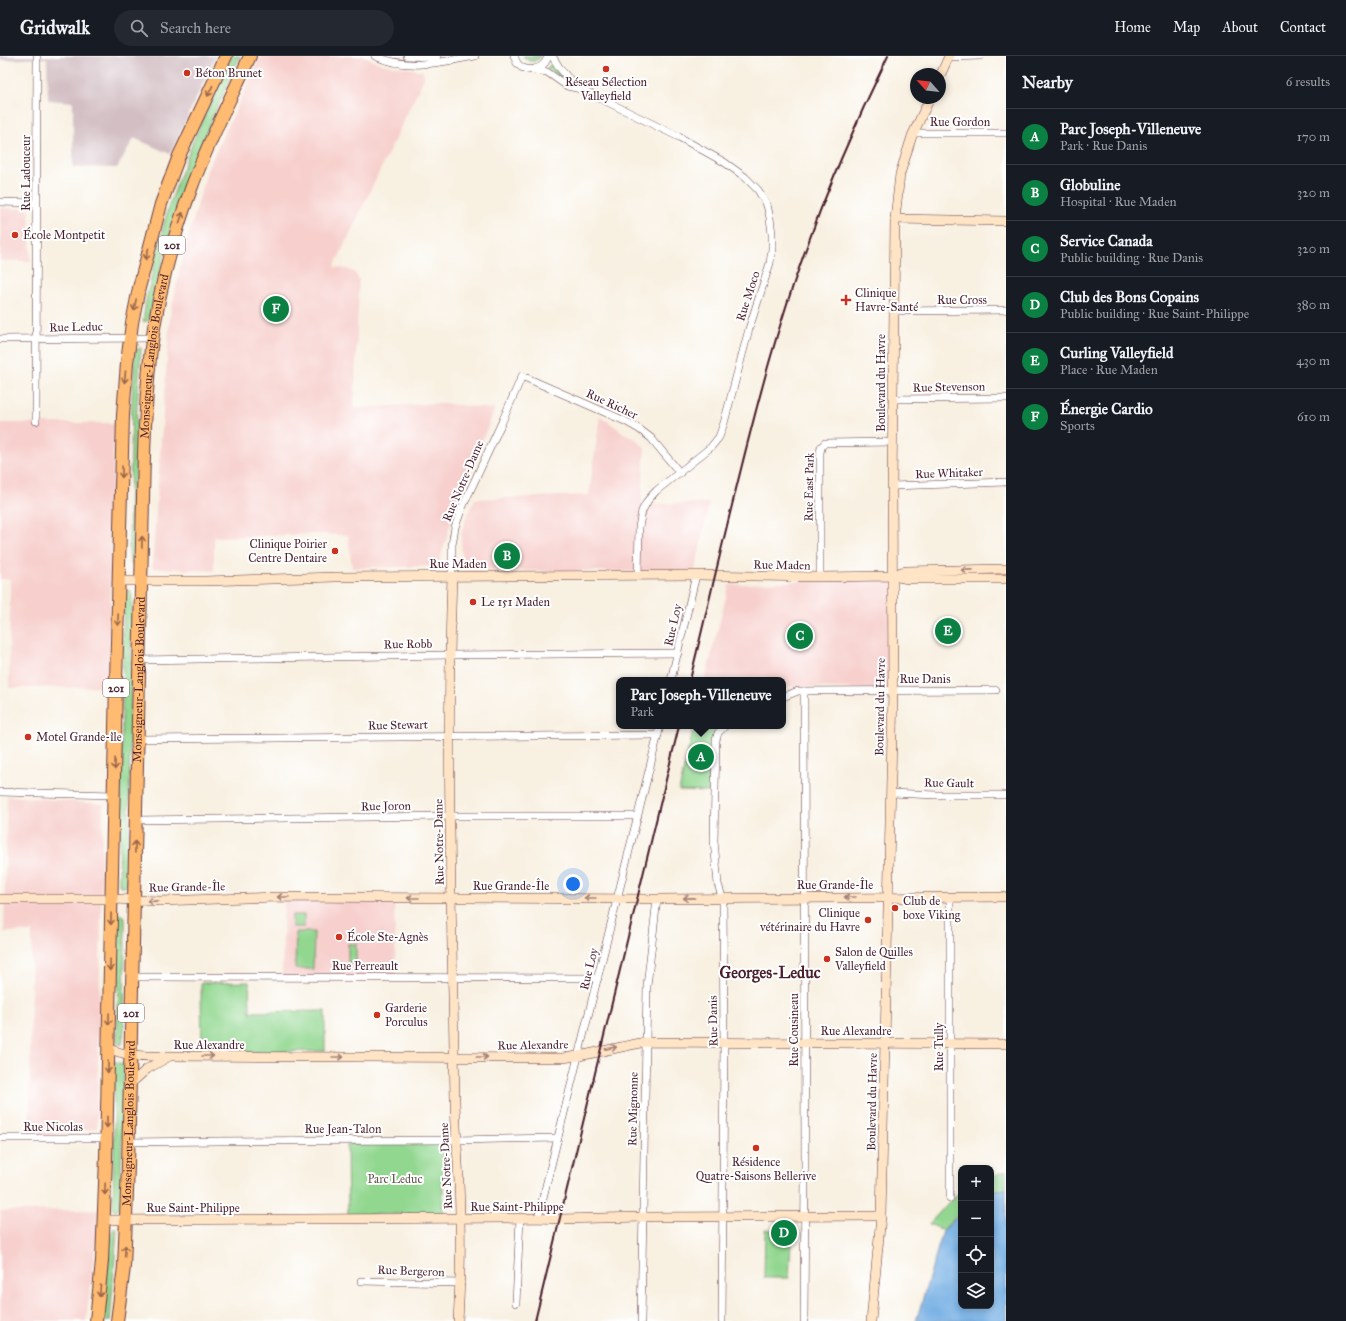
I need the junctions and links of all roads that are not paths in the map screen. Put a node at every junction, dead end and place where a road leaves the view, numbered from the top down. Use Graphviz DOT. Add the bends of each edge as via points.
graph roads {
  1 [pos="37,56"];
  2 [pos="226,56"];
  3 [pos="250,56"];
  4 [pos="375,56"];
  5 [pos="407,56"];
  6 [pos="437,56"];
  7 [pos="475,56"];
  8 [pos="548,56"];
  9 [pos="552,56"];
  10 [pos="949,56"];
  11 [pos="980,56"];
  12 [pos="512,57"];
  13 [pos="944,68"];
  14 [pos="531,70"];
  15 [pos="583,90"];
  16 [pos="927,104"];
  17 [pos="914,133"];
  18 [pos="1006,134"];
  19 [pos="0,202"];
  20 [pos="36,203"];
  21 [pos="895,219"];
  22 [pos="1006,221"];
  23 [pos="1006,310"];
  24 [pos="893,311"];
  25 [pos="130,338"];
  26 [pos="152,338"];
  27 [pos="0,339"];
  28 [pos="36,339"];
  29 [pos="522,376"];
  30 [pos="1006,398"];
  31 [pos="893,399"];
  32 [pos="36,420"];
  33 [pos="893,442"];
  34 [pos="680,473"];
  35 [pos="1006,482"];
  36 [pos="892,486"];
  37 [pos="1006,569"];
  38 [pos="696,575"];
  39 [pos="452,576"];
  40 [pos="638,576"];
  41 [pos="893,576"];
  42 [pos="820,577"];
  43 [pos="1006,580"];
  44 [pos="119,581"];
  45 [pos="141,581"];
  46 [pos="678,653"];
  47 [pos="449,655"];
  48 [pos="139,660"];
  49 [pos="672,677"];
  50 [pos="893,690"];
  51 [pos="996,690"];
  52 [pos="804,691"];
  53 [pos="786,696"];
  54 [pos="659,729"];
  55 [pos="722,729"];
  56 [pos="658,735"];
  57 [pos="450,736"];
  58 [pos="138,739"];
  59 [pos="0,792"];
  60 [pos="891,793"];
  61 [pos="114,795"];
  62 [pos="1006,795"];
  63 [pos="450,816"];
  64 [pos="637,816"];
  65 [pos="136,820"];
  66 [pos="722,897"];
  67 [pos="889,897"];
  68 [pos="950,897"];
  69 [pos="1006,897"];
  70 [pos="452,898"];
  71 [pos="618,898"];
  72 [pos="656,898"];
  73 [pos="804,898"];
  74 [pos="0,899"];
  75 [pos="112,899"];
  76 [pos="134,900"];
  77 [pos="132,977"];
  78 [pos="453,977"];
  79 [pos="598,978"];
  80 [pos="645,1042"];
  81 [pos="724,1042"];
  82 [pos="805,1043"];
  83 [pos="885,1043"];
  84 [pos="950,1044"];
  85 [pos="1006,1044"];
  86 [pos="108,1048"];
  87 [pos="130,1056"];
  88 [pos="169,1056"];
  89 [pos="579,1056"];
  90 [pos="454,1057"];
  91 [pos="130,1085"];
  92 [pos="0,1138"];
  93 [pos="106,1138"];
  94 [pos="558,1138"];
  95 [pos="456,1140"];
  96 [pos="128,1142"];
  97 [pos="950,1198"];
  98 [pos="881,1216"];
  99 [pos="723,1217"];
  100 [pos="805,1217"];
  101 [pos="460,1218"];
  102 [pos="520,1218"];
  103 [pos="538,1218"];
  104 [pos="643,1218"];
  105 [pos="104,1220"];
  106 [pos="126,1220"];
  107 [pos="361,1281"];
  108 [pos="461,1283"];
  109 [pos="516,1303"];
  110 [pos="96,1321"];
  111 [pos="118,1321"];
  112 [pos="458,1321"];
  113 [pos="641,1321"];
  114 [pos="722,1321"];
  115 [pos="804,1321"];
  116 [pos="871,1321"];
  1 -- 20 [label="street, Rue Ladouceur"];
  2 -- 25 [label="highway, Monseigneur-Langlois Boulevard / 201, one-way" via="179,156 165,193 142,272"];
  26 -- 3 [label="highway, Monseigneur-Langlois Boulevard / 201, one-way" via="169,259 185,204"];
  4 -- 7 [label="street" via="407,65 442,63"];
  5 -- 6 [label="street"];
  8 -- 14 [label="street" via="542,66"];
  9 -- 15 [label="street, Rue Moco" via="558,67"];
  10 -- 11 [label="street"];
  10 -- 13 [label="street"];
  12 -- 14 [label="street, Rue Moco" via="521,67"];
  14 -- 15 [label="street, Rue Moco" via="547,72 567,86"];
  15 -- 34 [label="street, Rue Moco" via="724,162 758,190 767,205 772,249 770,263 724,423 719,437 711,448"];
  16 -- 17 [label="street, Boulevard du Havre"];
  17 -- 18 [label="street, Rue Gordon"];
  17 -- 21 [label="street, Boulevard du Havre" via="900,174"];
  19 -- 20 [label="street"];
  20 -- 28 [label="street, Rue Ladouceur"];
  21 -- 22 [label="street"];
  21 -- 24 [label="street, Boulevard du Havre"];
  23 -- 24 [label="street, Rue Cross"];
  24 -- 31 [label="street, Boulevard du Havre"];
  25 -- 26 [label="street, Rue Leduc"];
  25 -- 28 [label="street, Rue Leduc"];
  25 -- 44 [label="highway, Monseigneur-Langlois Boulevard / 201, one-way" via="123,408"];
  45 -- 26 [label="highway, Monseigneur-Langlois Boulevard / 201, one-way" via="146,411"];
  27 -- 28 [label="street, Rue Leduc"];
  28 -- 32 [label="street, Rue Ladouceur"];
  29 -- 34 [label="street, Rue Richer" via="639,429"];
  29 -- 39 [label="street, Rue Notre-Dame" via="455,526"];
  30 -- 31 [label="street, Rue Stevenson"];
  31 -- 33 [label="street, Boulevard du Havre"];
  33 -- 36 [label="street, Boulevard du Havre"];
  33 -- 42 [label="street, Rue East Park" via="825,443 821,446"];
  34 -- 40 [label="street, Rue Moco" via="656,491 642,511 639,526"];
  35 -- 36 [label="street, Rue Whitaker"];
  36 -- 41 [label="street, Boulevard du Havre"];
  37 -- 41 [label="street, Rue Maden, one-way" via="907,571"];
  38 -- 40 [label="street, Rue Maden"];
  38 -- 42 [label="street, Rue Maden"];
  38 -- 46 [label="street, Rue Loy"];
  39 -- 40 [label="street, Rue Maden"];
  39 -- 45 [label="street, Rue Maden"];
  39 -- 47 [label="street, Rue Notre-Dame"];
  41 -- 42 [label="street, Rue Maden"];
  41 -- 43 [label="street, Rue Maden" via="908,579"];
  41 -- 50 [label="street, Boulevard du Havre"];
  44 -- 45 [label="street, Rue Maden"];
  44 -- 61 [label="highway, Monseigneur-Langlois Boulevard / 201, one-way"];
  45 -- 48 [label="highway, Monseigneur-Langlois Boulevard / 201"];
  46 -- 47 [label="street, Rue Robb"];
  46 -- 49 [label="street, Rue Loy"];
  47 -- 48 [label="street, Rue Robb"];
  47 -- 57 [label="street, Rue Notre-Dame"];
  48 -- 58 [label="highway, Monseigneur-Langlois Boulevard / 201"];
  50 -- 51 [label="street, Rue Danis"];
  50 -- 52 [label="street, Rue Danis"];
  50 -- 60 [label="street, Boulevard du Havre"];
  52 -- 53 [label="street, Rue Danis"];
  52 -- 73 [label="street, Rue Cousineau"];
  54 -- 56 [label="street, Rue Loy"];
  55 -- 66 [label="street, Rue Danis" via="716,740 714,841 718,884"];
  56 -- 57 [label="street, Rue Stewart"];
  56 -- 64 [label="street, Rue Loy"];
  57 -- 58 [label="street, Rue Stewart"];
  57 -- 63 [label="street, Rue Notre-Dame"];
  58 -- 65 [label="highway, Monseigneur-Langlois Boulevard / 201"];
  59 -- 61 [label="street"];
  60 -- 62 [label="street, Rue Gault"];
  60 -- 67 [label="street, Boulevard du Havre"];
  61 -- 75 [label="highway, Monseigneur-Langlois Boulevard / 201"];
  63 -- 64 [label="street, Rue Joron"];
  63 -- 65 [label="street, Rue Joron"];
  63 -- 70 [label="street, Rue Notre-Dame"];
  64 -- 71 [label="street, Rue Loy"];
  76 -- 65 [label="highway, Monseigneur-Langlois Boulevard / 201, one-way"];
  66 -- 72 [label="street, Rue Grande-Île, one-way"];
  66 -- 73 [label="street, Rue Grande-Île"];
  66 -- 81 [label="street, Rue Danis"];
  67 -- 68 [label="street, Rue Grande-Île"];
  67 -- 73 [label="street, Rue Grande-Île, one-way"];
  67 -- 83 [label="street, Boulevard du Havre"];
  68 -- 69 [label="street, Rue Grande-Île"];
  68 -- 84 [label="street, Rue Tully"];
  71 -- 70 [label="street, Rue Grande-Île, one-way"];
  70 -- 76 [label="street, Rue Grande-Île, one-way" via="275,897"];
  70 -- 78 [label="street, Rue Notre-Dame"];
  71 -- 72 [label="street, Rue Grande-Île"];
  71 -- 79 [label="street, Rue Loy"];
  72 -- 80 [label="street, Rue Mignonne" via="647,986"];
  73 -- 82 [label="street, Rue Cousineau"];
  74 -- 75 [label="street, Rue Grande-Île"];
  75 -- 76 [label="street, Rue Grande-Île"];
  75 -- 86 [label="highway, Monseigneur-Langlois Boulevard / 201, one-way"];
  76 -- 77 [label="highway, Monseigneur-Langlois Boulevard / 201"];
  77 -- 78 [label="street, Rue Perreault"];
  77 -- 87 [label="highway, Monseigneur-Langlois Boulevard / 201"];
  78 -- 79 [label="street, Rue Perreault"];
  78 -- 90 [label="street, Rue Notre-Dame"];
  79 -- 89 [label="street, Rue Loy"];
  80 -- 81 [label="street, Rue Alexandre"];
  89 -- 80 [label="street, Rue Alexandre, one-way"];
  80 -- 104 [label="street, Rue Mignonne"];
  81 -- 82 [label="street, Rue Alexandre"];
  81 -- 99 [label="street, Rue Danis"];
  82 -- 83 [label="street, Rue Alexandre"];
  82 -- 100 [label="street, Rue Cousineau"];
  83 -- 84 [label="street, Rue Alexandre"];
  83 -- 98 [label="street, Boulevard du Havre"];
  84 -- 85 [label="street, Rue Alexandre"];
  84 -- 97 [label="street, Rue Tully"];
  86 -- 87 [label="street, Rue Alexandre"];
  86 -- 93 [label="highway, Monseigneur-Langlois Boulevard / 201, one-way"];
  87 -- 88 [label="street, Rue Alexandre"];
  87 -- 91 [label="highway, Monseigneur-Langlois Boulevard / 201"];
  88 -- 90 [label="street, Rue Alexandre, one-way"];
  88 -- 91 [label="street"];
  90 -- 89 [label="street, Rue Alexandre, one-way"];
  89 -- 94 [label="street, Rue Loy"];
  90 -- 95 [label="street, Rue Notre-Dame"];
  91 -- 96 [label="highway, Monseigneur-Langlois Boulevard / 201"];
  92 -- 93 [label="street, Rue Nicolas"];
  93 -- 105 [label="highway, Monseigneur-Langlois Boulevard / 201, one-way"];
  94 -- 95 [label="street, Rue Jean-Talon"];
  94 -- 103 [label="street, Rue Loy"];
  95 -- 96 [label="street, Rue Jean-Talon"];
  95 -- 101 [label="street, Rue Notre-Dame"];
  96 -- 106 [label="highway, Monseigneur-Langlois Boulevard / 201"];
  98 -- 100 [label="street, Rue Saint-Philippe"];
  98 -- 116 [label="street, Boulevard du Havre"];
  99 -- 100 [label="street, Rue Saint-Philippe"];
  99 -- 104 [label="street, Rue Saint-Philippe"];
  99 -- 114 [label="street, Rue Danis"];
  100 -- 115 [label="street, Rue Cousineau"];
  101 -- 102 [label="street, Rue Saint-Philippe"];
  101 -- 106 [label="street, Rue Saint-Philippe"];
  101 -- 108 [label="street, Rue Notre-Dame"];
  102 -- 103 [label="street, Rue Saint-Philippe"];
  102 -- 109 [label="street"];
  103 -- 104 [label="street, Rue Saint-Philippe"];
  104 -- 113 [label="street, Rue Mignonne"];
  105 -- 106 [label="street, Rue Saint-Philippe"];
  105 -- 110 [label="highway, Monseigneur-Langlois Boulevard / 201, one-way"];
  111 -- 106 [label="highway, Monseigneur-Langlois Boulevard / 201, one-way"];
  107 -- 108 [label="street, Rue Bergeron"];
  108 -- 112 [label="street, Rue Notre-Dame"];
}
